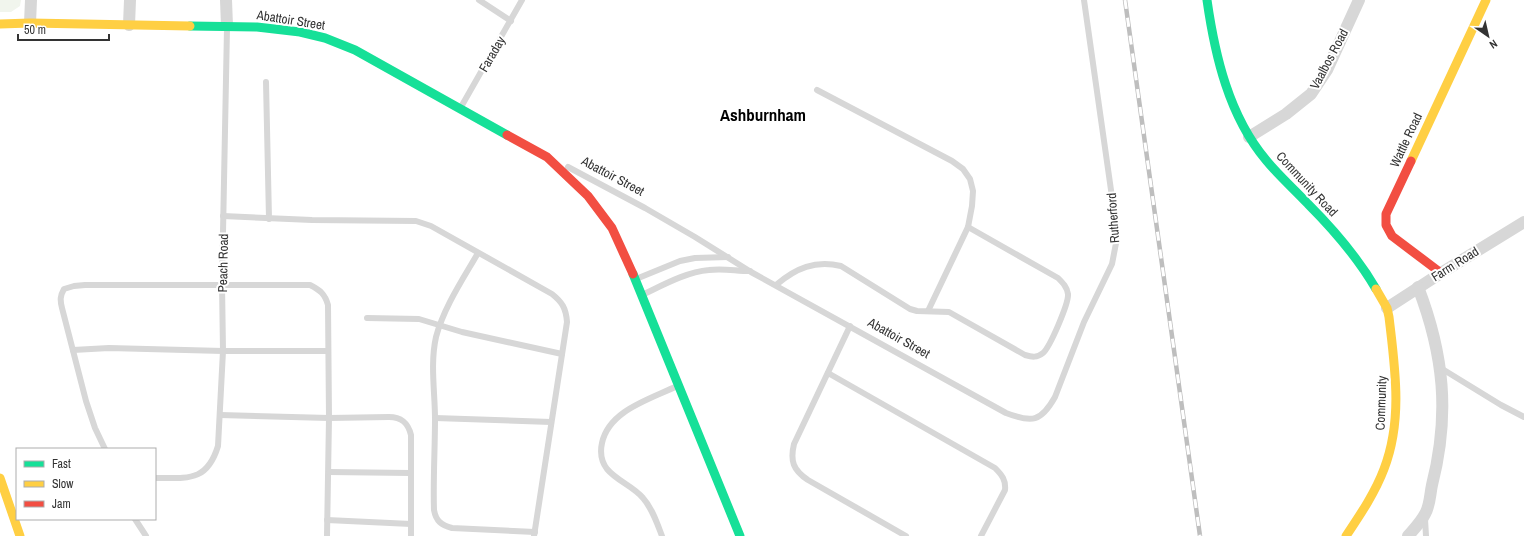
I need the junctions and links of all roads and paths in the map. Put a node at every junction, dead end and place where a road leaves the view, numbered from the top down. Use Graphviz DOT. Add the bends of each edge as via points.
graph roads {
  1 [pos="31,0"];
  2 [pos="130,0"];
  3 [pos="226,0"];
  4 [pos="479,0"];
  5 [pos="522,0"];
  6 [pos="1084,0"];
  7 [pos="1207,0"];
  8 [pos="1360,0"];
  9 [pos="1486,0"];
  10 [pos="511,21"];
  11 [pos="30,23"];
  12 [pos="0,24"];
  13 [pos="129,25"];
  14 [pos="227,26"];
  15 [pos="266,82"];
  16 [pos="817,90"];
  17 [pos="460,108"];
  18 [pos="1249,136"];
  19 [pos="547,157"];
  20 [pos="223,216"];
  21 [pos="269,219"];
  22 [pos="1524,222"];
  23 [pos="968,227"];
  24 [pos="478,253"];
  25 [pos="728,257"];
  26 [pos="751,272"];
  27 [pos="1441,273"];
  28 [pos="636,279"];
  29 [pos="222,284"];
  30 [pos="776,285"];
  31 [pos="1418,287"];
  32 [pos="642,295"];
  33 [pos="1387,308"];
  34 [pos="928,311"];
  35 [pos="367,318"];
  36 [pos="441,324"];
  37 [pos="850,326"];
  38 [pos="73,350"];
  39 [pos="223,351"];
  40 [pos="328,351"];
  41 [pos="562,354"];
  42 [pos="1439,367"];
  43 [pos="828,373"];
  44 [pos="679,385"];
  45 [pos="220,415"];
  46 [pos="1524,417"];
  47 [pos="329,418"];
  48 [pos="435,418"];
  49 [pos="1037,419"];
  50 [pos="551,422"];
  51 [pos="105,448"];
  52 [pos="329,472"];
  53 [pos="410,473"];
  54 [pos="0,478"];
  55 [pos="156,478"];
  56 [pos="1426,514"];
  57 [pos="136,520"];
  58 [pos="327,520"];
  59 [pos="411,524"];
  60 [pos="535,534"];
  61 [pos="20,536"];
  62 [pos="146,536"];
  63 [pos="327,536"];
  64 [pos="411,536"];
  65 [pos="662,536"];
  66 [pos="740,536"];
  67 [pos="906,536"];
  68 [pos="982,536"];
  69 [pos="1346,536"];
  70 [pos="1408,536"];
  71 [pos="1426,536"];
  1 -- 11 [label="street"];
  2 -- 13 [label="street"];
  3 -- 14 [label="street, Peach Road"];
  4 -- 10 [label="lane"];
  5 -- 10 [label="lane, Faraday"];
  6 -- 49 [label="lane, Rutherford" via="1117,238 1112,264 1084,322 1055,397 1049,408"];
  7 -- 18 [label="main road, Community Road" via="1220,64"];
  8 -- 18 [label="street, Vaalbos Road" via="1327,70 1311,94 1286,114"];
  9 -- 27 [label="main road, Wattle Road" via="1386,214 1386,228 1392,236"];
  10 -- 17 [label="lane, Faraday"];
  11 -- 12 [label="main road, Abattoir Street"];
  11 -- 13 [label="main road, Abattoir Street"];
  13 -- 14 [label="main road, Abattoir Street"];
  14 -- 17 [label="main road, Abattoir Street" via="278,29 325,38 355,50"];
  14 -- 20 [label="lane, Peach Road"];
  15 -- 21 [label="lane"];
  16 -- 23 [label="lane" via="952,160 963,169 970,179 973,191"];
  17 -- 19 [label="main road, Abattoir Street"];
  18 -- 33 [label="main road, Community Road" via="1276,174 1340,240 1362,268"];
  19 -- 25 [label="lane, Abattoir Street" via="631,201"];
  19 -- 28 [label="main road, Abattoir Street" via="584,191 609,223"];
  20 -- 21 [label="lane"];
  20 -- 29 [label="lane, Peach Road"];
  21 -- 24 [label="lane" via="416,221 431,226"];
  22 -- 27 [label="street, Farm Road"];
  23 -- 34 [label="lane"];
  23 -- 34 [label="lane" via="1058,278 1064,284 1068,298 1049,346 1039,356 1025,355 949,312"];
  24 -- 36 [label="lane"];
  24 -- 41 [label="lane" via="559,299 566,312 567,322"];
  25 -- 26 [label="lane, Abattoir Street"];
  25 -- 28 [label="lane" via="685,260"];
  26 -- 30 [label="lane, Abattoir Street"];
  26 -- 32 [label="lane, Abattoir Street" via="717,269 689,274"];
  27 -- 31 [label="street, Farm Road"];
  28 -- 32 [label="main road, Abattoir Street"];
  29 -- 38 [label="lane" via="85,285 64,289 60,301"];
  29 -- 39 [label="lane, Peach Road"];
  29 -- 40 [label="lane" via="310,285 317,288 326,297 328,304"];
  30 -- 34 [label="lane" via="795,270 807,266 832,264 841,266 910,309"];
  30 -- 37 [label="lane, Abattoir Street"];
  31 -- 33 [label="street, Farm Road"];
  31 -- 42 [label="street" via="1429,315"];
  32 -- 44 [label="main road, Abattoir Street"];
  33 -- 69 [label="main road, Community" via="1396,387 1396,418 1391,448 1380,479"];
  35 -- 36 [label="lane" via="409,318"];
  36 -- 41 [label="lane" via="462,332"];
  36 -- 48 [label="lane" via="434,356"];
  37 -- 43 [label="lane"];
  37 -- 49 [label="lane, Abattoir Street" via="1006,413 1029,420"];
  38 -- 39 [label="lane" via="109,348"];
  38 -- 51 [label="lane" via="86,402"];
  39 -- 40 [label="lane"];
  39 -- 45 [label="lane, Peach Road"];
  40 -- 47 [label="lane"];
  41 -- 50 [label="lane"];
  42 -- 46 [label="lane"];
  42 -- 56 [label="street" via="1443,407 1441,440"];
  43 -- 67 [label="lane" via="794,444 793,463 808,480"];
  43 -- 68 [label="lane" via="995,468 1001,474 1006,485 1005,490"];
  44 -- 65 [label="lane" via="618,416 604,434 600,451 607,468 649,505"];
  44 -- 66 [label="main road, Abattoir Street"];
  45 -- 47 [label="lane"];
  45 -- 55 [label="lane, Peach Road" via="218,446 208,468 196,476"];
  47 -- 52 [label="lane"];
  47 -- 53 [label="lane" via="396,417 407,423 411,435"];
  48 -- 50 [label="lane"];
  48 -- 60 [label="lane" via="434,510 439,522 452,528"];
  50 -- 60 [label="lane"];
  52 -- 53 [label="lane"];
  52 -- 58 [label="lane"];
  53 -- 59 [label="lane"];
  54 -- 61 [label="main road"];
  56 -- 70 [label="street"];
  56 -- 71 [label="lane"];
  57 -- 62 [label="lane"];
  58 -- 59 [label="lane"];
  58 -- 63 [label="lane"];
  59 -- 64 [label="lane"];
}
